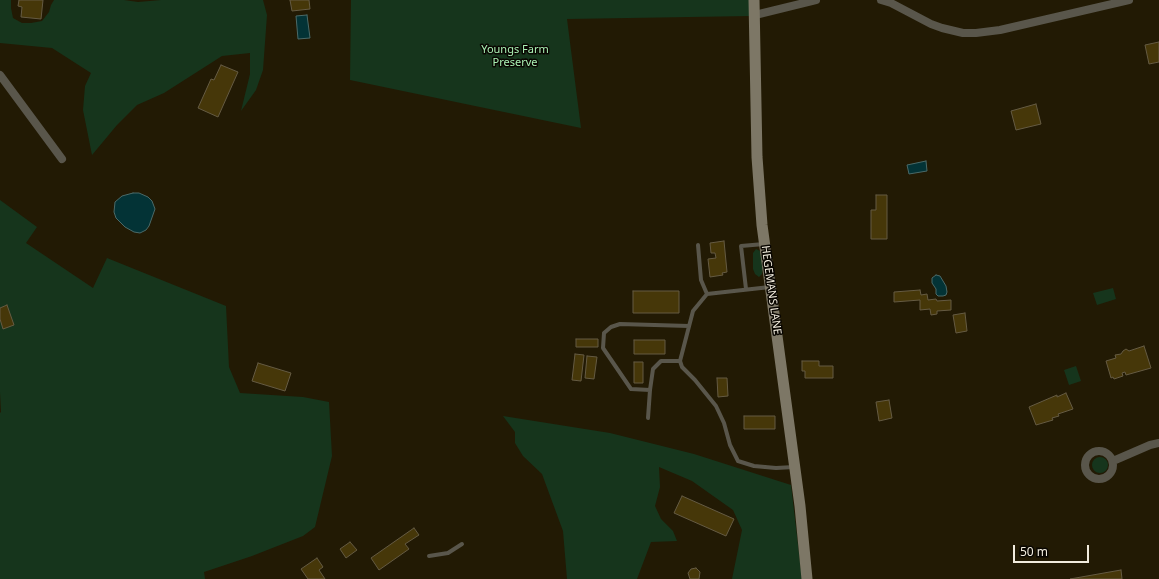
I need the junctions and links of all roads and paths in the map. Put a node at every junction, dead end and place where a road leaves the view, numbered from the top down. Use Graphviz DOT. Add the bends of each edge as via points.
graph roads {
  1 [pos="754,0"];
  2 [pos="816,0"];
  3 [pos="881,0"];
  4 [pos="1129,0"];
  5 [pos="755,15"];
  6 [pos="0,75"];
  7 [pos="62,159"];
  8 [pos="765,244"];
  9 [pos="698,245"];
  10 [pos="770,287"];
  11 [pos="746,289"];
  12 [pos="707,294"];
  13 [pos="689,326"];
  14 [pos="680,361"];
  15 [pos="650,390"];
  16 [pos="648,418"];
  17 [pos="1159,443"];
  18 [pos="1113,460"];
  19 [pos="794,467"];
  20 [pos="462,544"];
  21 [pos="429,556"];
  22 [pos="807,579"];
  1 -- 5 [label="street, HEGEMANS LANE"];
  2 -- 5 [label="street"];
  3 -- 4 [label="street" via="931,24 963,33 1000,30"];
  5 -- 8 [label="street, HEGEMANS LANE" via="757,156"];
  6 -- 7 [label="street"];
  8 -- 10 [label="street, HEGEMANS LANE"];
  8 -- 11 [label="lane" via="741,246"];
  9 -- 12 [label="lane" via="701,280"];
  10 -- 11 [label="lane"];
  10 -- 19 [label="street, HEGEMANS LANE"];
  11 -- 12 [label="lane"];
  12 -- 13 [label="lane" via="693,311"];
  13 -- 14 [label="lane"];
  13 -- 15 [label="lane" via="620,324 604,333 603,348 631,389"];
  14 -- 15 [label="lane" via="661,361 653,369"];
  14 -- 19 [label="lane" via="682,367 716,406 738,460 754,466"];
  15 -- 16 [label="lane"];
  17 -- 18 [label="street"];
  19 -- 22 [label="street, HEGEMANS LANE"];
  20 -- 21 [label="lane" via="448,553"];
}
